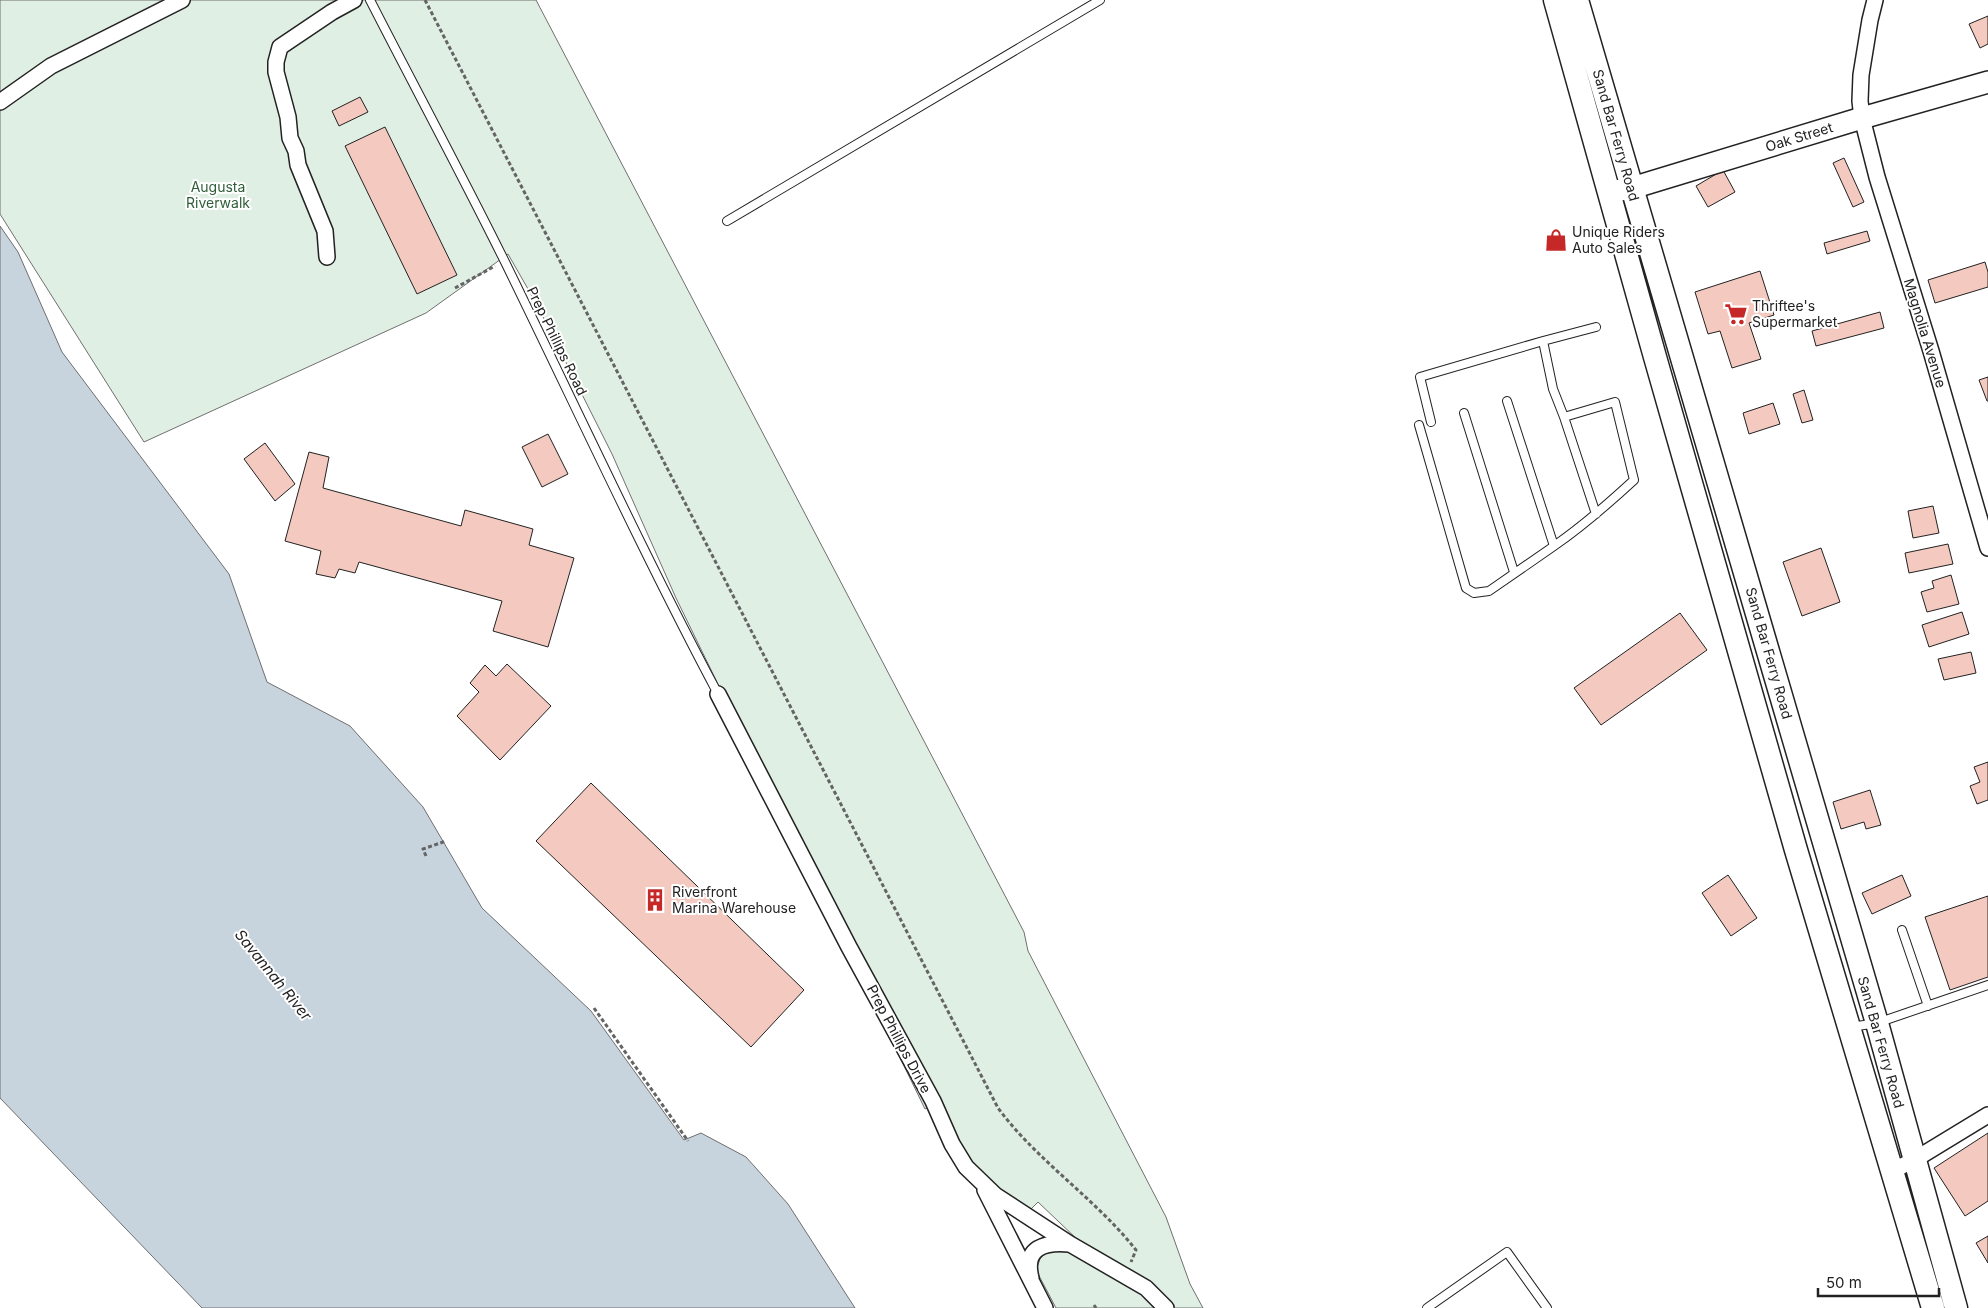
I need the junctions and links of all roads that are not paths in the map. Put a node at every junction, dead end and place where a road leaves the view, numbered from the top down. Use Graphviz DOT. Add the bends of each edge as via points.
graph roads {
  1 [pos="182,0"];
  2 [pos="354,0"];
  3 [pos="370,0"];
  4 [pos="1100,0"];
  5 [pos="1555,0"];
  6 [pos="1577,0"];
  7 [pos="1875,0"];
  8 [pos="1988,82"];
  9 [pos="0,102"];
  10 [pos="1862,118"];
  11 [pos="1632,188"];
  12 [pos="1610,192"];
  13 [pos="727,221"];
  14 [pos="327,257"];
  15 [pos="1596,327"];
  16 [pos="1543,342"];
  17 [pos="1667,352"];
  18 [pos="1508,401"];
  19 [pos="1464,413"];
  20 [pos="1564,417"];
  21 [pos="1431,422"];
  22 [pos="1419,425"];
  23 [pos="1596,514"];
  24 [pos="1554,546"];
  25 [pos="1988,548"];
  26 [pos="1514,572"];
  27 [pos="718,694"];
  28 [pos="1902,930"];
  29 [pos="1988,986"];
  30 [pos="1928,1006"];
  31 [pos="1877,1023"];
  32 [pos="1849,1028"];
  33 [pos="1988,1115"];
  34 [pos="1914,1160"];
  35 [pos="1892,1171"];
  36 [pos="982,1184"];
  37 [pos="1070,1244"];
  38 [pos="1033,1284"];
  39 [pos="1045,1308"];
  40 [pos="1166,1308"];
  41 [pos="1427,1308"];
  42 [pos="1547,1308"];
  43 [pos="1932,1308"];
  44 [pos="1956,1308"];
  1 -- 9 [label="street" via="51,66"];
  2 -- 14 [label="street" via="280,48 276,62 290,138 325,231"];
  3 -- 27 [label="lane, Prep Phillips Road" via="504,261 663,590"];
  4 -- 13 [label="lane"];
  5 -- 12 [label="main road, Sand Bar Ferry Road"];
  6 -- 11 [label="main road, Sand Bar Ferry Road"];
  7 -- 10 [label="street, Magnolia Avenue" via="1861,75"];
  8 -- 10 [label="street, Oak Street"];
  10 -- 11 [label="street, Oak Street"];
  10 -- 25 [label="street, Magnolia Avenue" via="1876,177"];
  11 -- 12 [label="street, Oak Street"];
  11 -- 17 [label="main road, Sand Bar Ferry Road"];
  12 -- 17 [label="main road, Sand Bar Ferry Road"];
  15 -- 16 [label="lane"];
  16 -- 20 [label="lane" via="1553,389"];
  16 -- 21 [label="lane" via="1420,377"];
  17 -- 31 [label="main road, Sand Bar Ferry Road"];
  17 -- 32 [label="main road, Sand Bar Ferry Road"];
  18 -- 24 [label="lane"];
  19 -- 26 [label="lane"];
  20 -- 23 [label="lane"];
  20 -- 23 [label="lane" via="1615,402 1634,480"];
  22 -- 26 [label="lane" via="1466,588 1474,593 1489,591"];
  23 -- 24 [label="lane"];
  24 -- 26 [label="lane"];
  27 -- 36 [label="street, Prep Phillips Drive" via="933,1101 952,1144"];
  28 -- 30 [label="lane"];
  29 -- 30 [label="lane"];
  30 -- 31 [label="lane"];
  31 -- 32 [label="lane"];
  31 -- 34 [label="main road, Sand Bar Ferry Road"];
  32 -- 35 [label="main road, Sand Bar Ferry Road"];
  33 -- 34 [label="street"];
  34 -- 35 [label="street"];
  34 -- 44 [label="main road, Sand Bar Ferry Road"];
  35 -- 43 [label="main road, Sand Bar Ferry Road"];
  36 -- 37 [label="street, Prep Phillips Drive"];
  36 -- 38 [label="street"];
  37 -- 38 [label="street" via="1042,1245 1036,1251 1030,1262"];
  37 -- 40 [label="street, Prep Phillips Drive" via="1146,1288"];
  38 -- 39 [label="street"];
  41 -- 42 [label="lane" via="1508,1252"];
}
